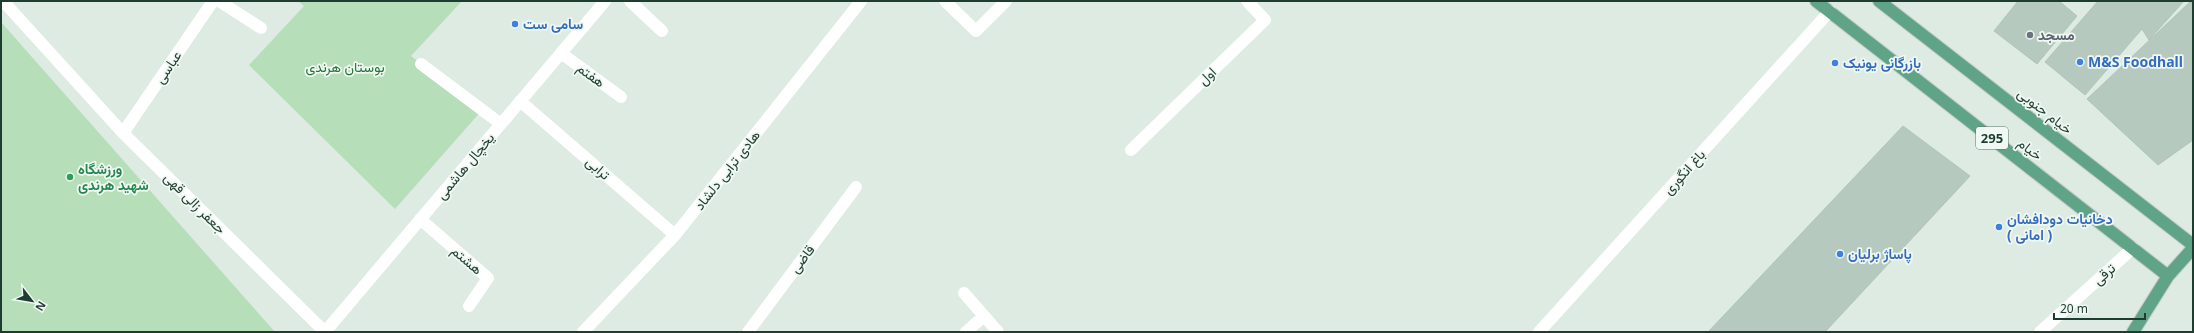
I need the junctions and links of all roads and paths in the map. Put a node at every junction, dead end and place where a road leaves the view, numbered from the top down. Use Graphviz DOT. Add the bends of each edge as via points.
graph roads {
  1 [pos="3,1"];
  2 [pos="213,1"];
  3 [pos="219,1"];
  4 [pos="605,1"];
  5 [pos="630,1"];
  6 [pos="861,1"];
  7 [pos="945,1"];
  8 [pos="1006,1"];
  9 [pos="1247,1"];
  10 [pos="1816,1"];
  11 [pos="1879,1"];
  12 [pos="1830,11"];
  13 [pos="261,28"];
  14 [pos="662,31"];
  15 [pos="561,53"];
  16 [pos="421,64"];
  17 [pos="621,96"];
  18 [pos="520,101"];
  19 [pos="501,124"];
  20 [pos="123,133"];
  21 [pos="1131,150"];
  22 [pos="856,187"];
  23 [pos="420,219"];
  24 [pos="675,235"];
  25 [pos="2193,245"];
  26 [pos="2133,248"];
  27 [pos="2193,248"];
  28 [pos="2168,276"];
  29 [pos="964,293"];
  30 [pos="469,306"];
  31 [pos="984,316"];
  32 [pos="325,332"];
  33 [pos="583,332"];
  34 [pos="748,332"];
  35 [pos="966,332"];
  36 [pos="998,332"];
  37 [pos="1539,332"];
  38 [pos="2040,332"];
  39 [pos="2133,332"];
  1 -- 20 [label="street, جعفر زالی قهی"];
  2 -- 20 [label="street, عباسی"];
  3 -- 13 [label="street"];
  4 -- 15 [label="street, یخچال هاشمی"];
  5 -- 14 [label="street"];
  6 -- 24 [label="street, هادی ترابی دلشاد"];
  7 -- 8 [label="street" via="976,31"];
  9 -- 21 [label="street, اول" via="1265,20"];
  10 -- 12 [label="main road, خیام / 295"];
  11 -- 25 [label="main road, خیام جنوبی / 295"];
  12 -- 26 [label="main road, خیام / 295"];
  12 -- 37 [label="street, باغ انگوری"];
  15 -- 17 [label="street, هفتم"];
  15 -- 18 [label="street, یخچال هاشمی"];
  16 -- 19 [label="street"];
  18 -- 19 [label="street, یخچال هاشمی"];
  18 -- 24 [label="street, ترابی"];
  19 -- 23 [label="street, یخچال هاشمی"];
  20 -- 32 [label="street, جعفر زالی قهی"];
  22 -- 34 [label="street, قاضی"];
  23 -- 30 [label="street, هشتم" via="488,278"];
  23 -- 32 [label="street, یخچال هاشمی"];
  24 -- 33 [label="street, هادی ترابی دلشاد"];
  26 -- 28 [label="main road, خیام / 295"];
  26 -- 38 [label="street, ترقی"];
  27 -- 28 [label="main road"];
  28 -- 39 [label="main road"];
  29 -- 31 [label="street"];
  31 -- 35 [label="street"];
  31 -- 36 [label="street"];
}
